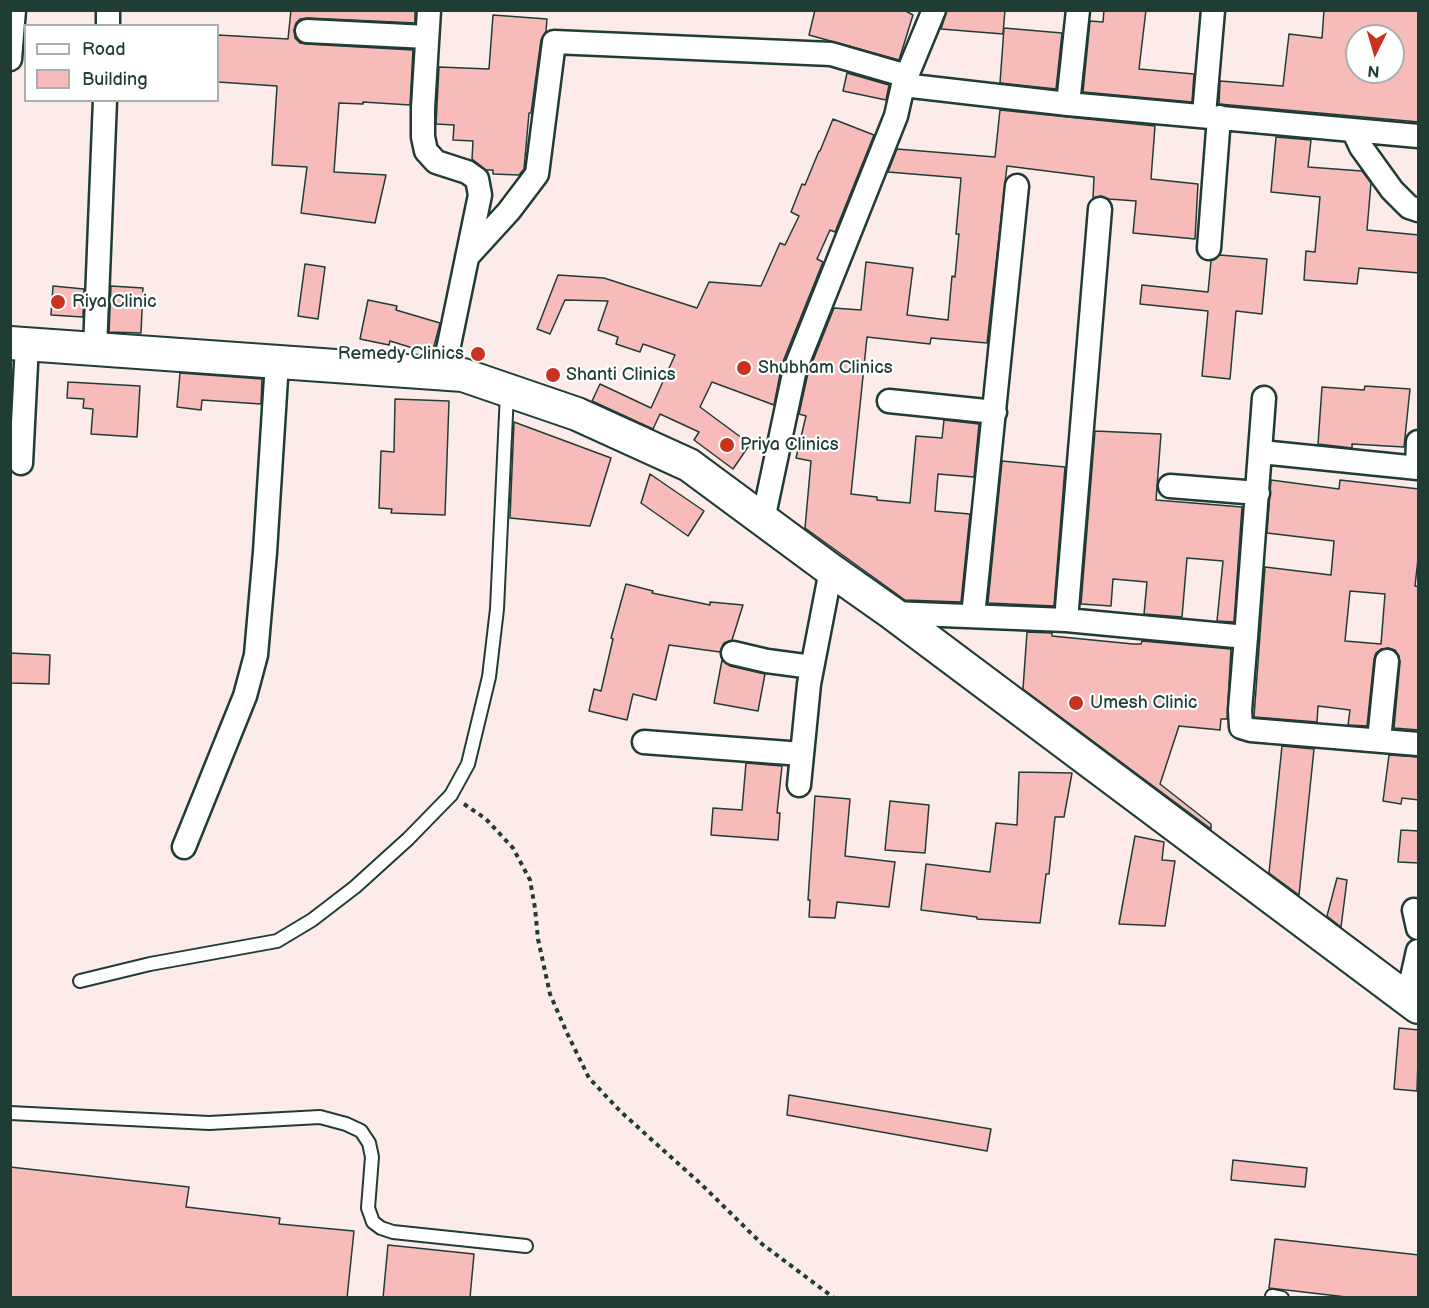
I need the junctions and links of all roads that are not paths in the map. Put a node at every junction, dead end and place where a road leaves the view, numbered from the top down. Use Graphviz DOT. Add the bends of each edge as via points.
graph roads {
  1 [pos="14,10"];
  2 [pos="429,10"];
  3 [pos="934,10"];
  4 [pos="1078,10"];
  5 [pos="1213,10"];
  6 [pos="307,31"];
  7 [pos="427,37"];
  8 [pos="10,59"];
  9 [pos="905,80"];
  10 [pos="105,102"];
  11 [pos="1068,104"];
  12 [pos="1211,116"];
  13 [pos="1353,130"];
  14 [pos="1419,136"];
  15 [pos="1017,186"];
  16 [pos="1101,209"];
  17 [pos="1419,210"];
  18 [pos="1209,248"];
  19 [pos="467,257"];
  20 [pos="19,343"];
  21 [pos="94,349"];
  22 [pos="278,362"];
  23 [pos="442,374"];
  24 [pos="507,390"];
  25 [pos="1264,398"];
  26 [pos="889,400"];
  27 [pos="994,412"];
  28 [pos="1419,442"];
  29 [pos="1261,452"];
  30 [pos="21,463"];
  31 [pos="1418,468"];
  32 [pos="1170,486"];
  33 [pos="1258,493"];
  34 [pos="763,520"];
  35 [pos="831,570"];
  36 [pos="892,613"];
  37 [pos="973,616"];
  38 [pos="1066,620"];
  39 [pos="1246,637"];
  40 [pos="733,653"];
  41 [pos="1392,662"];
  42 [pos="812,667"];
  43 [pos="1384,740"];
  44 [pos="644,742"];
  45 [pos="1419,744"];
  46 [pos="802,754"];
  47 [pos="800,784"];
  48 [pos="184,847"];
  49 [pos="1419,951"];
  50 [pos="80,981"];
  51 [pos="1409,1000"];
  52 [pos="10,1113"];
  53 [pos="526,1246"];
  1 -- 8 [label="street"];
  2 -- 7 [label="street"];
  3 -- 9 [label="street"];
  4 -- 11 [label="street"];
  5 -- 12 [label="street"];
  6 -- 7 [label="street"];
  7 -- 19 [label="street" via="423,108 426,151 436,162 467,172 480,186"];
  9 -- 11 [label="street"];
  9 -- 19 [label="street" via="831,54 554,42 537,174"];
  9 -- 34 [label="street" via="896,116 795,369"];
  10 -- 21 [label="street"];
  11 -- 12 [label="street"];
  12 -- 13 [label="street"];
  12 -- 18 [label="street"];
  13 -- 14 [label="street"];
  13 -- 17 [label="street" via="1392,190 1409,207"];
  15 -- 27 [label="street"];
  16 -- 38 [label="street"];
  19 -- 23 [label="street"];
  20 -- 21 [label="street"];
  20 -- 30 [label="street"];
  21 -- 22 [label="street"];
  22 -- 23 [label="street"];
  22 -- 48 [label="street" via="256,655 244,696"];
  23 -- 24 [label="street" via="462,375"];
  24 -- 34 [label="street" via="577,414 689,465"];
  24 -- 50 [label="lane" via="497,609 489,677 468,764 451,795 355,887 277,941"];
  25 -- 29 [label="street"];
  26 -- 27 [label="street"];
  27 -- 37 [label="street"];
  28 -- 31 [label="street"];
  29 -- 31 [label="street"];
  29 -- 33 [label="street"];
  32 -- 33 [label="street"];
  33 -- 39 [label="street"];
  34 -- 35 [label="street"];
  35 -- 36 [label="street"];
  35 -- 42 [label="street"];
  36 -- 37 [label="street"];
  36 -- 51 [label="street"];
  37 -- 38 [label="street"];
  38 -- 39 [label="street"];
  39 -- 43 [label="street" via="1241,727"];
  40 -- 42 [label="street"];
  41 -- 43 [label="street"];
  42 -- 46 [label="street"];
  43 -- 45 [label="street"];
  44 -- 46 [label="street"];
  46 -- 47 [label="street"];
  49 -- 51 [label="street"];
  52 -- 53 [label="lane" via="209,1123 320,1117 361,1131 369,1143 372,1157 368,1208 373,1222 381,1228"];
}
